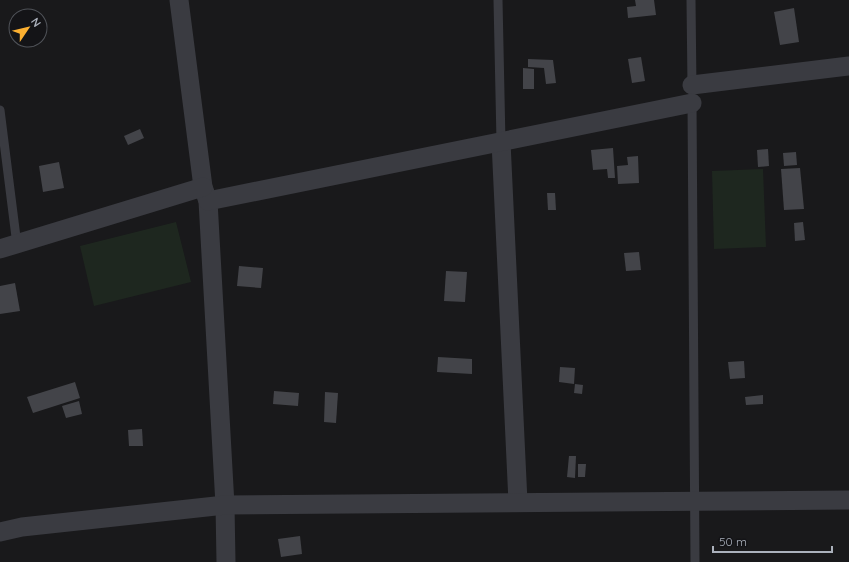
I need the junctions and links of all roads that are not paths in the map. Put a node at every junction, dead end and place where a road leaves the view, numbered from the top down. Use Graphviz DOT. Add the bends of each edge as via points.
graph roads {
  1 [pos="179,0"];
  2 [pos="498,0"];
  3 [pos="691,0"];
  4 [pos="849,66"];
  5 [pos="692,94"];
  6 [pos="0,110"];
  7 [pos="501,142"];
  8 [pos="206,194"];
  9 [pos="8,247"];
  10 [pos="849,500"];
  11 [pos="518,502"];
  12 [pos="694,502"];
  13 [pos="225,505"];
  14 [pos="0,532"];
  15 [pos="226,562"];
  16 [pos="695,562"];
  1 -- 8 [label="street"];
  2 -- 7 [label="lane"];
  3 -- 5 [label="lane"];
  4 -- 5 [label="street"];
  5 -- 7 [label="street"];
  5 -- 12 [label="lane"];
  6 -- 9 [label="lane"];
  7 -- 8 [label="street"];
  7 -- 11 [label="street"];
  8 -- 9 [label="street"];
  8 -- 13 [label="street"];
  10 -- 12 [label="street"];
  11 -- 12 [label="street"];
  11 -- 13 [label="street"];
  12 -- 16 [label="lane"];
  13 -- 14 [label="street" via="22,527"];
  13 -- 15 [label="street"];
}
